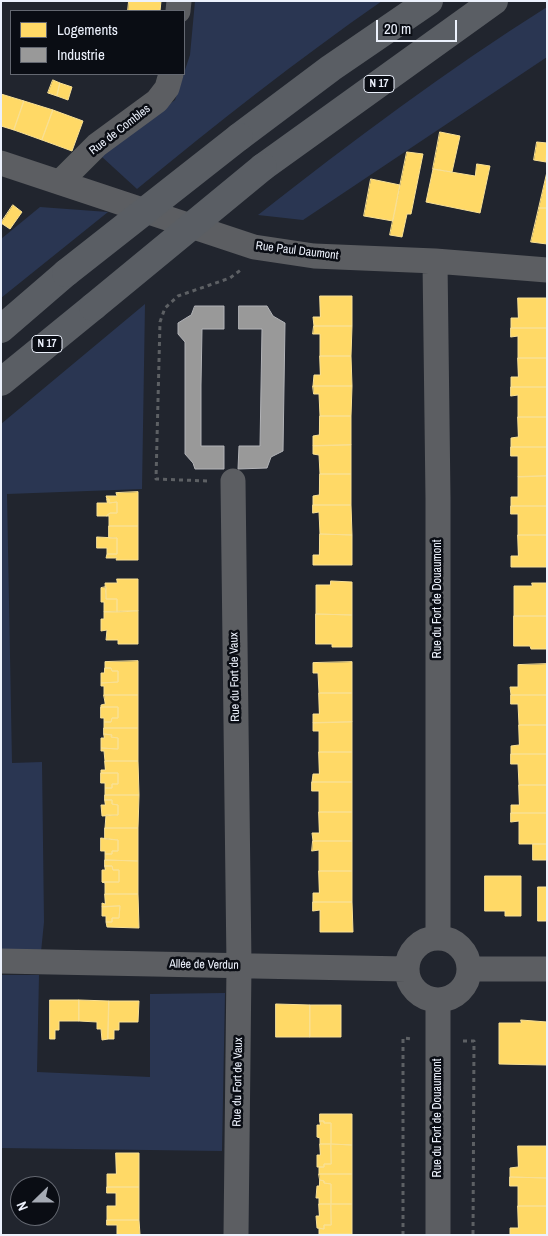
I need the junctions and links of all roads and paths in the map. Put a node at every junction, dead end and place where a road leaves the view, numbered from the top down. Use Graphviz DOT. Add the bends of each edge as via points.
graph roads {
  1 [pos="429,1"];
  2 [pos="494,1"];
  3 [pos="171,75"];
  4 [pos="1,163"];
  5 [pos="60,182"];
  6 [pos="254,247"];
  7 [pos="435,261"];
  8 [pos="547,270"];
  9 [pos="1,329"];
  10 [pos="1,382"];
  11 [pos="233,482"];
  12 [pos="438,937"];
  13 [pos="1,961"];
  14 [pos="239,965"];
  15 [pos="406,969"];
  16 [pos="470,969"];
  17 [pos="547,969"];
  18 [pos="438,1001"];
  19 [pos="438,1040"];
  20 [pos="236,1235"];
  21 [pos="402,1235"];
  22 [pos="438,1235"];
  23 [pos="473,1235"];
  1 -- 9 [label="highway, bridge" via="331,68 239,138 66,273"];
  2 -- 10 [label="highway, N 17, bridge" via="263,167"];
  3 -- 5 [label="street, Rue de Combles" via="168,88 157,101 97,146"];
  4 -- 5 [label="street, Rue Paul Daumont"];
  5 -- 6 [label="street, Rue Paul Daumont"];
  6 -- 7 [label="street, Rue Paul Daumont" via="314,256"];
  6 -- 11 [label="path" via="239,272 178,296 165,308 160,322 156,479"];
  7 -- 8 [label="street, Rue Paul Daumont"];
  7 -- 12 [label="street, Rue du Fort de Douaumont"];
  11 -- 14 [label="street, Rue du Fort de Vaux"];
  12 -- 15 [label="street" via="416,946"];
  12 -- 16 [label="street" via="460,947"];
  13 -- 14 [label="street, Allée de Verdun"];
  14 -- 15 [label="street, Allée de Verdun"];
  14 -- 20 [label="street, Rue du Fort de Vaux"];
  15 -- 18 [label="street" via="415,991"];
  16 -- 17 [label="street"];
  16 -- 18 [label="street" via="460,992"];
  18 -- 19 [label="street, Rue du Fort de Douaumont"];
  19 -- 21 [label="path" via="403,1038"];
  19 -- 22 [label="street, Rue du Fort de Douaumont"];
  19 -- 23 [label="path" via="474,1041"];
}
